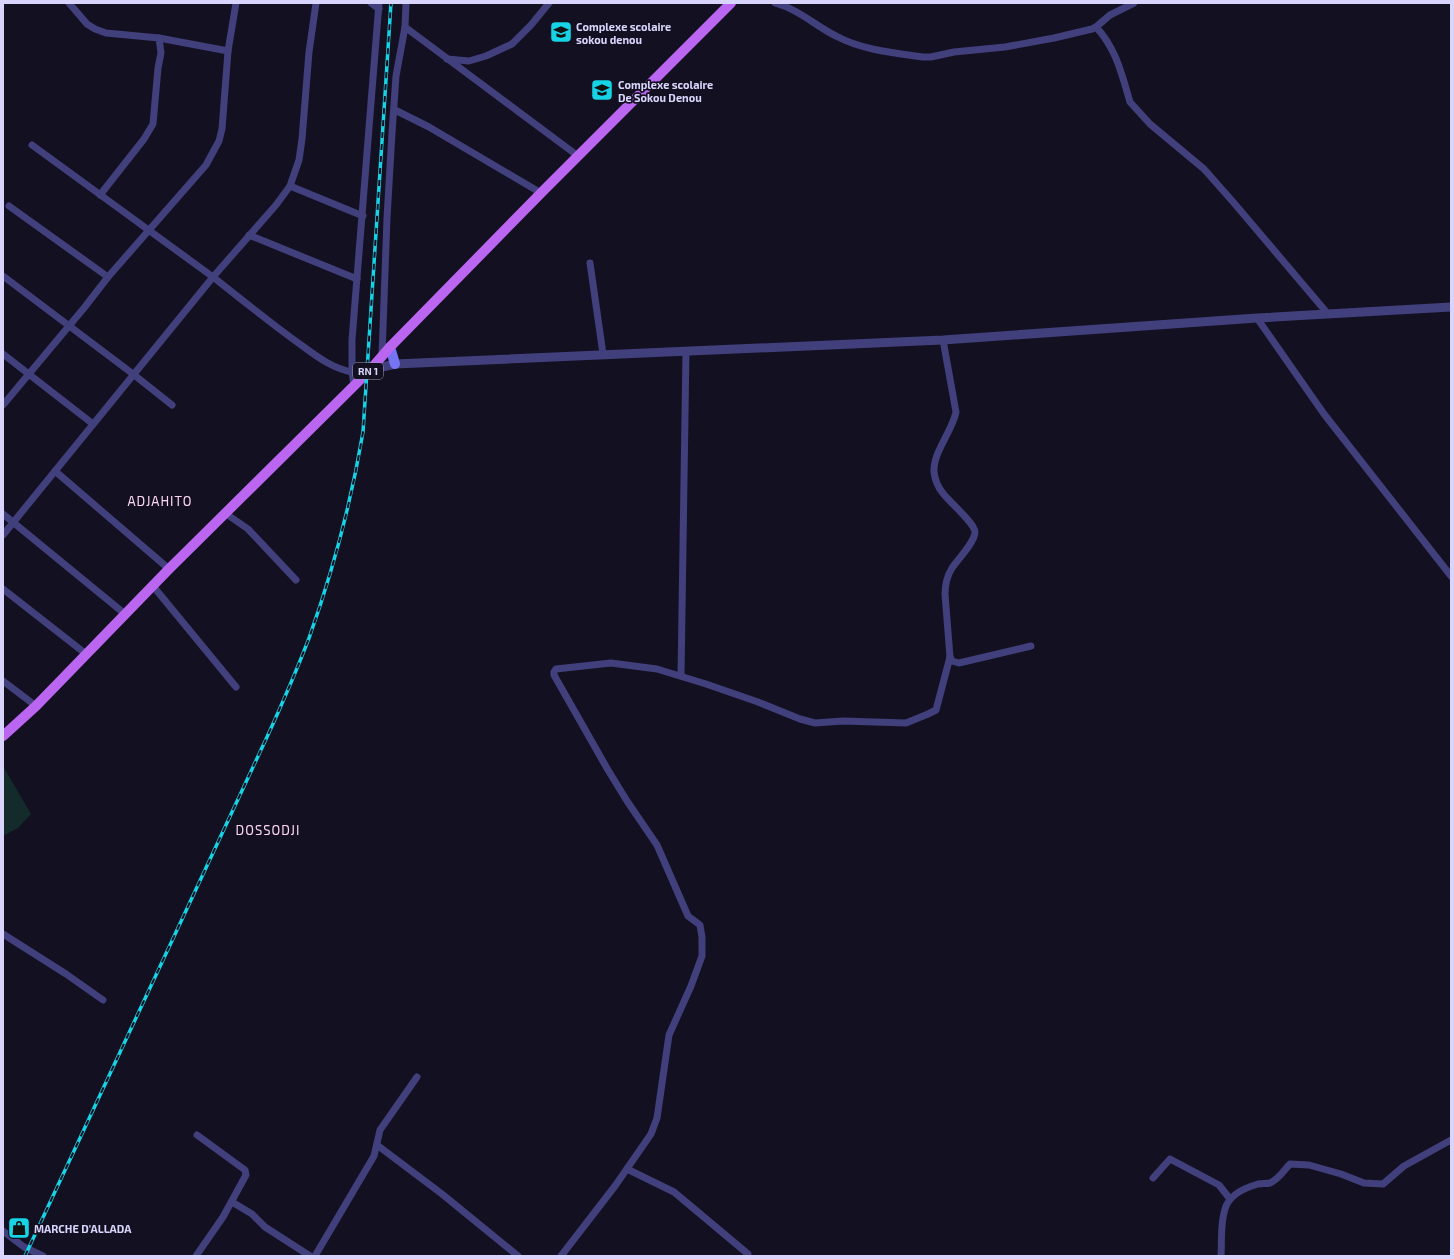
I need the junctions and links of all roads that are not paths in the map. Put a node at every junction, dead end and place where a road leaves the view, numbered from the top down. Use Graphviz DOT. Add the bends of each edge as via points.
graph roads {
  1 [pos="69,3"];
  2 [pos="236,3"];
  3 [pos="316,3"];
  4 [pos="371,3"];
  5 [pos="406,3"];
  6 [pos="549,3"];
  7 [pos="731,3"];
  8 [pos="775,3"];
  9 [pos="1134,3"];
  10 [pos="379,6"];
  11 [pos="405,27"];
  12 [pos="1096,27"];
  13 [pos="159,38"];
  14 [pos="228,50"];
  15 [pos="447,58"];
  16 [pos="395,110"];
  17 [pos="32,145"];
  18 [pos="578,156"];
  19 [pos="290,186"];
  20 [pos="541,193"];
  21 [pos="100,194"];
  22 [pos="9,206"];
  23 [pos="363,216"];
  24 [pos="149,231"];
  25 [pos="249,235"];
  26 [pos="590,264"];
  27 [pos="3,276"];
  28 [pos="108,277"];
  29 [pos="212,277"];
  30 [pos="357,279"];
  31 [pos="1451,306"];
  32 [pos="1328,314"];
  33 [pos="1257,318"];
  34 [pos="69,326"];
  35 [pos="943,340"];
  36 [pos="390,347"];
  37 [pos="686,351"];
  38 [pos="3,354"];
  39 [pos="603,354"];
  40 [pos="382,355"];
  41 [pos="395,364"];
  42 [pos="370,370"];
  43 [pos="352,372"];
  44 [pos="29,373"];
  45 [pos="133,374"];
  46 [pos="354,385"];
  47 [pos="3,405"];
  48 [pos="172,405"];
  49 [pos="93,424"];
  50 [pos="55,471"];
  51 [pos="226,513"];
  52 [pos="3,514"];
  53 [pos="13,522"];
  54 [pos="3,535"];
  55 [pos="169,569"];
  56 [pos="1451,576"];
  57 [pos="296,580"];
  58 [pos="153,586"];
  59 [pos="3,589"];
  60 [pos="125,614"];
  61 [pos="1031,646"];
  62 [pos="86,654"];
  63 [pos="950,657"];
  64 [pos="681,676"];
  65 [pos="3,681"];
  66 [pos="236,687"];
  67 [pos="36,706"];
  68 [pos="3,736"];
  69 [pos="3,934"];
  70 [pos="102,1000"];
  71 [pos="417,1076"];
  72 [pos="197,1135"];
  73 [pos="1451,1140"];
  74 [pos="378,1145"];
  75 [pos="627,1169"];
  76 [pos="1153,1178"];
  77 [pos="1230,1199"];
  78 [pos="232,1202"];
  79 [pos="3,1231"];
  80 [pos="43,1256"];
  81 [pos="196,1256"];
  82 [pos="310,1256"];
  83 [pos="315,1256"];
  84 [pos="518,1256"];
  85 [pos="561,1256"];
  86 [pos="747,1256"];
  87 [pos="1221,1256"];
  1 -- 13 [label="street" via="94,29 106,33"];
  2 -- 14 [label="street"];
  3 -- 19 [label="street" via="308,52 300,153"];
  4 -- 10 [label="street"];
  5 -- 11 [label="street"];
  6 -- 15 [label="street" via="512,44 469,61"];
  7 -- 18 [label="main road, RN 1"];
  8 -- 12 [label="street" via="802,14 844,40 870,48 923,57 1005,47"];
  9 -- 12 [label="street" via="1110,15"];
  10 -- 23 [label="street"];
  11 -- 15 [label="street"];
  11 -- 16 [label="street" via="396,76"];
  12 -- 32 [label="street" via="1115,54 1130,102 1134,107 1150,124 1204,169"];
  13 -- 14 [label="street"];
  13 -- 21 [label="street" via="161,53 153,124"];
  14 -- 24 [label="street" via="219,140 206,165"];
  15 -- 18 [label="street"];
  16 -- 20 [label="street" via="429,127"];
  16 -- 40 [label="street" via="387,218"];
  17 -- 21 [label="street"];
  18 -- 20 [label="main road, RN 1"];
  19 -- 23 [label="street"];
  19 -- 25 [label="street"];
  20 -- 36 [label="main road, RN 1"];
  21 -- 24 [label="street"];
  22 -- 28 [label="street"];
  23 -- 30 [label="street"];
  24 -- 28 [label="street"];
  24 -- 29 [label="street"];
  25 -- 29 [label="street"];
  25 -- 30 [label="street"];
  26 -- 39 [label="street"];
  27 -- 34 [label="street"];
  28 -- 34 [label="street"];
  29 -- 43 [label="street" via="329,365"];
  29 -- 45 [label="street"];
  30 -- 43 [label="street"];
  31 -- 32 [label="street"];
  32 -- 33 [label="street"];
  33 -- 35 [label="street"];
  33 -- 56 [label="street" via="1324,414"];
  34 -- 44 [label="street"];
  34 -- 45 [label="street"];
  35 -- 37 [label="street"];
  35 -- 63 [label="street" via="956,412 954,423 937,455 934,472 942,492 975,530 972,540 952,569 945,585"];
  36 -- 40 [label="main road, RN 1"];
  36 -- 41 [label="main road"];
  37 -- 39 [label="street"];
  37 -- 64 [label="street"];
  38 -- 44 [label="street"];
  39 -- 41 [label="street"];
  40 -- 42 [label="main road, RN 1"];
  41 -- 42 [label="street"];
  42 -- 46 [label="main road, RN 1"];
  43 -- 46 [label="street"];
  44 -- 47 [label="street"];
  44 -- 49 [label="street"];
  45 -- 48 [label="street"];
  45 -- 49 [label="street"];
  46 -- 51 [label="main road, RN 1"];
  49 -- 50 [label="street"];
  50 -- 53 [label="street"];
  50 -- 55 [label="street"];
  51 -- 55 [label="main road, RN 1"];
  51 -- 57 [label="street" via="248,529"];
  52 -- 53 [label="street"];
  53 -- 54 [label="street"];
  53 -- 60 [label="street"];
  55 -- 58 [label="main road, RN 1"];
  58 -- 60 [label="main road, RN 1"];
  58 -- 66 [label="street"];
  59 -- 62 [label="street"];
  60 -- 62 [label="main road, RN 1"];
  61 -- 63 [label="street" via="959,663 952,661"];
  62 -- 67 [label="main road, RN 1"];
  63 -- 64 [label="street" via="936,710 906,723 815,723"];
  64 -- 75 [label="street" via="657,669 611,663 556,669 554,672 567,700 608,770 657,845 688,916 700,925 702,936 702,956 669,1036 657,1118 651,1134"];
  65 -- 67 [label="street"];
  67 -- 68 [label="main road, RN 1"];
  69 -- 70 [label="street"];
  71 -- 74 [label="street" via="380,1130"];
  72 -- 78 [label="street" via="245,1170 246,1175"];
  73 -- 77 [label="street" via="1404,1166 1383,1184 1364,1183 1309,1165 1290,1164 1280,1176 1269,1183 1258,1184 1237,1192"];
  74 -- 83 [label="street"];
  74 -- 84 [label="street"];
  75 -- 85 [label="street"];
  75 -- 86 [label="street" via="674,1192 748,1254"];
  76 -- 77 [label="street" via="1170,1160 1220,1186"];
  77 -- 87 [label="street" via="1225,1209"];
  78 -- 81 [label="street"];
  78 -- 82 [label="street"];
  79 -- 80 [label="street" via="24,1247"];
}
